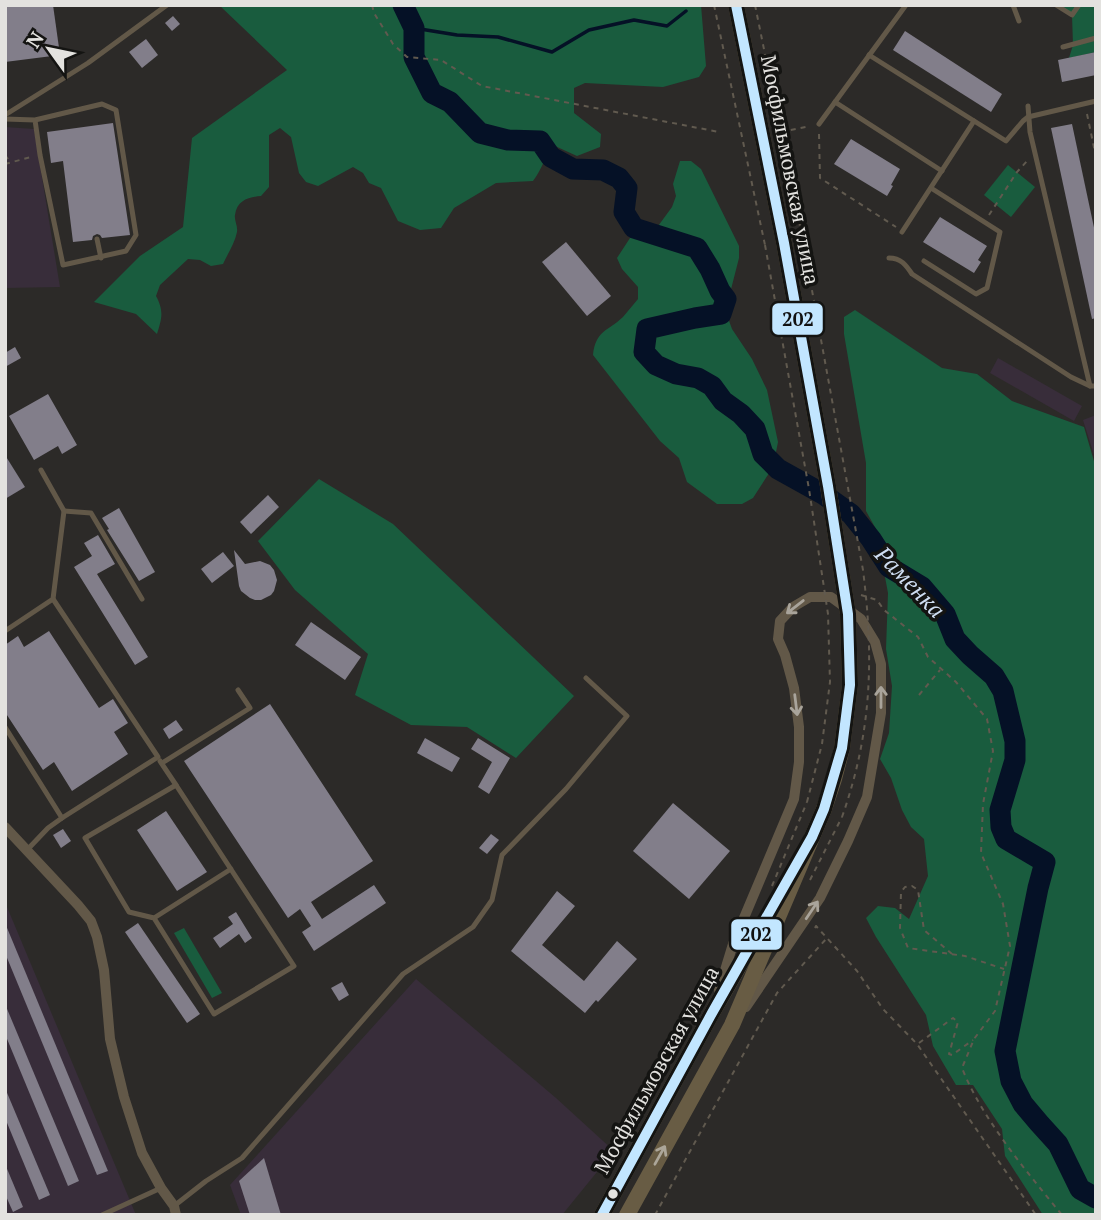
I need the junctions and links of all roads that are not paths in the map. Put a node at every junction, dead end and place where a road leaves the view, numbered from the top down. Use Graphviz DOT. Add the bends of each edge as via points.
graph roads {
  1 [pos="167,5"];
  2 [pos="736,5"];
  3 [pos="906,5"];
  4 [pos="1013,5"];
  5 [pos="1056,5"];
  6 [pos="1079,5"];
  7 [pos="1019,21"];
  8 [pos="1096,38"];
  9 [pos="1063,47"];
  10 [pos="869,55"];
  11 [pos="1096,101"];
  12 [pos="835,102"];
  13 [pos="1028,106"];
  14 [pos="5,117"];
  15 [pos="1028,117"];
  16 [pos="35,120"];
  17 [pos="974,121"];
  18 [pos="819,124"];
  19 [pos="942,170"];
  20 [pos="931,188"];
  21 [pos="902,232"];
  22 [pos="97,239"];
  23 [pos="101,258"];
  24 [pos="889,258"];
  25 [pos="924,261"];
  26 [pos="1093,386"];
  27 [pos="41,470"];
  28 [pos="65,512"];
  29 [pos="53,599"];
  30 [pos="142,599"];
  31 [pos="5,631"];
  32 [pos="586,678"];
  33 [pos="239,690"];
  34 [pos="5,727"];
  35 [pos="160,760"];
  36 [pos="176,785"];
  37 [pos="62,818"];
  38 [pos="5,827"];
  39 [pos="812,837"];
  40 [pos="26,851"];
  41 [pos="231,869"];
  42 [pos="154,918"];
  43 [pos="712,1013"];
  44 [pos="732,1025"];
  45 [pos="161,1188"];
  46 [pos="175,1210"];
  47 [pos="102,1215"];
  48 [pos="602,1215"];
  49 [pos="627,1215"];
  1 -- 14 [label="lane"];
  2 -- 39 [label="street, Мосфильмовская улица, bridge" via="784,243 848,614 850,684 842,748"];
  3 -- 10 [label="lane"];
  4 -- 7 [label="lane"];
  5 -- 6 [label="lane" via="1072,15"];
  8 -- 9 [label="lane"];
  10 -- 12 [label="lane"];
  10 -- 17 [label="lane"];
  11 -- 15 [label="lane"];
  12 -- 18 [label="lane"];
  12 -- 19 [label="lane"];
  13 -- 15 [label="lane"];
  14 -- 16 [label="lane"];
  15 -- 17 [label="lane" via="1006,141"];
  15 -- 26 [label="lane"];
  16 -- 23 [label="lane" via="63,265"];
  16 -- 23 [label="lane" via="102,104 116,110 136,235 126,251"];
  17 -- 19 [label="lane"];
  19 -- 20 [label="lane"];
  20 -- 21 [label="lane"];
  20 -- 25 [label="lane" via="1000,232 988,288 976,294"];
  22 -- 23 [label="lane"];
  24 -- 26 [label="lane" via="903,262 912,274 994,329"];
  27 -- 28 [label="lane"];
  28 -- 29 [label="lane"];
  28 -- 30 [label="lane" via="92,513"];
  29 -- 31 [label="lane"];
  29 -- 35 [label="lane"];
  32 -- 46 [label="lane" via="627,716 502,855 492,900 473,927 404,974 242,1158 206,1181"];
  33 -- 35 [label="lane" via="250,708"];
  34 -- 37 [label="lane"];
  35 -- 36 [label="lane"];
  35 -- 37 [label="lane"];
  36 -- 41 [label="lane"];
  36 -- 42 [label="lane" via="85,838 129,912"];
  37 -- 40 [label="lane"];
  38 -- 40 [label="street"];
  39 -- 43 [label="street, Мосфильмовская улица"];
  39 -- 44 [label="street, Мосфильмовская улица"];
  40 -- 45 [label="street" via="91,921 104,970 110,1039 124,1097 142,1153"];
  41 -- 42 [label="lane"];
  41 -- 42 [label="lane" via="294,966 214,1014"];
  44 -- 43 [label="street, one-way" via="820,898 867,797 881,713 881,664 861,619 831,597 810,597 780,621 778,639 794,688 799,727 794,799 733,944"];
  43 -- 48 [label="street, Мосфильмовская улица"];
  49 -- 44 [label="street, Мосфильмовская улица, one-way"];
  45 -- 46 [label="street"];
  45 -- 47 [label="lane"];
}
